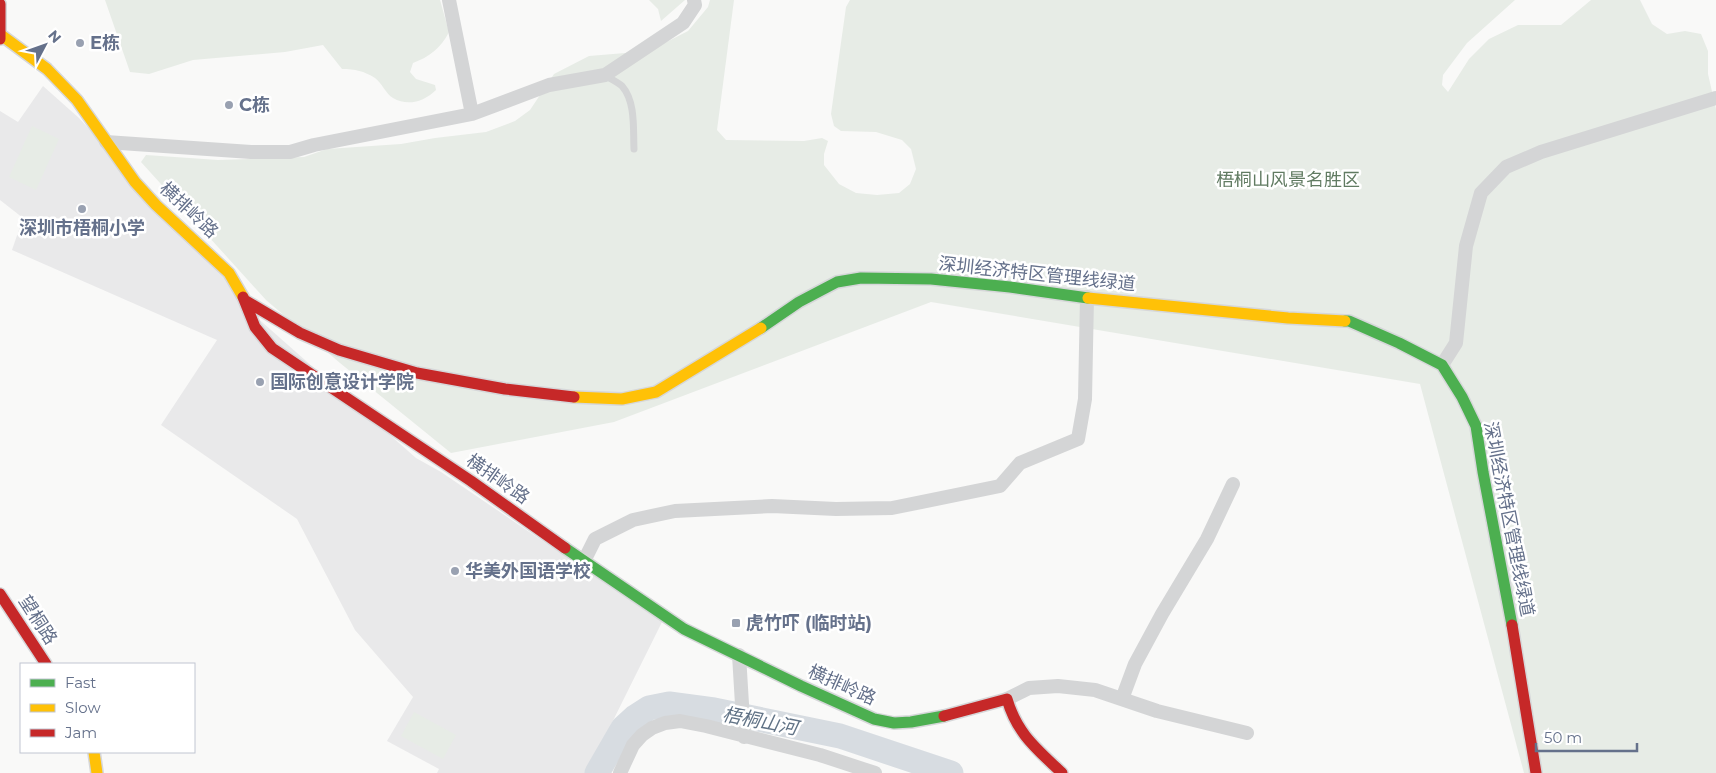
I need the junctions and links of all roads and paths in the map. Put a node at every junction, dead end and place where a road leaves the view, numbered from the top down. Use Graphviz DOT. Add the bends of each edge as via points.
graph roads {
  1 [pos="449,0"];
  2 [pos="694,0"];
  3 [pos="0,4"];
  4 [pos="0,37"];
  5 [pos="605,75"];
  6 [pos="1716,98"];
  7 [pos="472,114"];
  8 [pos="106,142"];
  9 [pos="634,149"];
  10 [pos="1087,298"];
  11 [pos="246,301"];
  12 [pos="1442,365"];
  13 [pos="1233,484"];
  14 [pos="584,561"];
  15 [pos="0,594"];
  16 [pos="739,655"];
  17 [pos="45,663"];
  18 [pos="1007,699"];
  19 [pos="1122,699"];
  20 [pos="1247,733"];
  21 [pos="744,737"];
  22 [pos="94,753"];
  23 [pos="97,773"];
  24 [pos="620,773"];
  25 [pos="875,773"];
  26 [pos="1062,773"];
  27 [pos="1536,773"];
  1 -- 7 [label="street"];
  2 -- 5 [label="street" via="695,5 683,22"];
  3 -- 4 [label="street"];
  4 -- 8 [label="street, 横排岭路" via="47,69 77,100"];
  5 -- 7 [label="street" via="549,85"];
  5 -- 9 [label="lane" via="621,86 629,98"];
  6 -- 12 [label="street" via="1540,152 1506,167 1481,193 1466,246 1456,343"];
  7 -- 8 [label="street" via="290,152"];
  8 -- 11 [label="street, 横排岭路" via="156,205 229,273"];
  10 -- 11 [label="street, 深圳经济特区管理线绿道" via="931,279 861,278 837,282 799,302 656,392 622,399 506,389 417,373 339,350 300,333"];
  10 -- 12 [label="street, 深圳经济特区管理线绿道" via="1349,321"];
  10 -- 14 [label="street" via="1086,399 1078,439 1020,463 1000,486 892,508 772,506 675,511 633,520 595,540"];
  11 -- 14 [label="street, 横排岭路" via="255,327 272,348"];
  12 -- 27 [label="street, 深圳经济特区管理线绿道" via="1476,426"];
  13 -- 19 [label="street" via="1208,539 1135,664"];
  14 -- 16 [label="street, 横排岭路" via="684,629"];
  15 -- 17 [label="street, 望桐路"];
  16 -- 18 [label="street, 横排岭路" via="866,716 894,723 943,716"];
  16 -- 21 [label="street"];
  18 -- 19 [label="street" via="1028,688 1058,686 1095,690"];
  18 -- 26 [label="street" via="1010,716 1022,736"];
  19 -- 20 [label="street"];
  21 -- 24 [label="street" via="680,721 665,723 652,728 633,745"];
  21 -- 25 [label="street" via="820,755"];
  22 -- 23 [label="street"];
}
